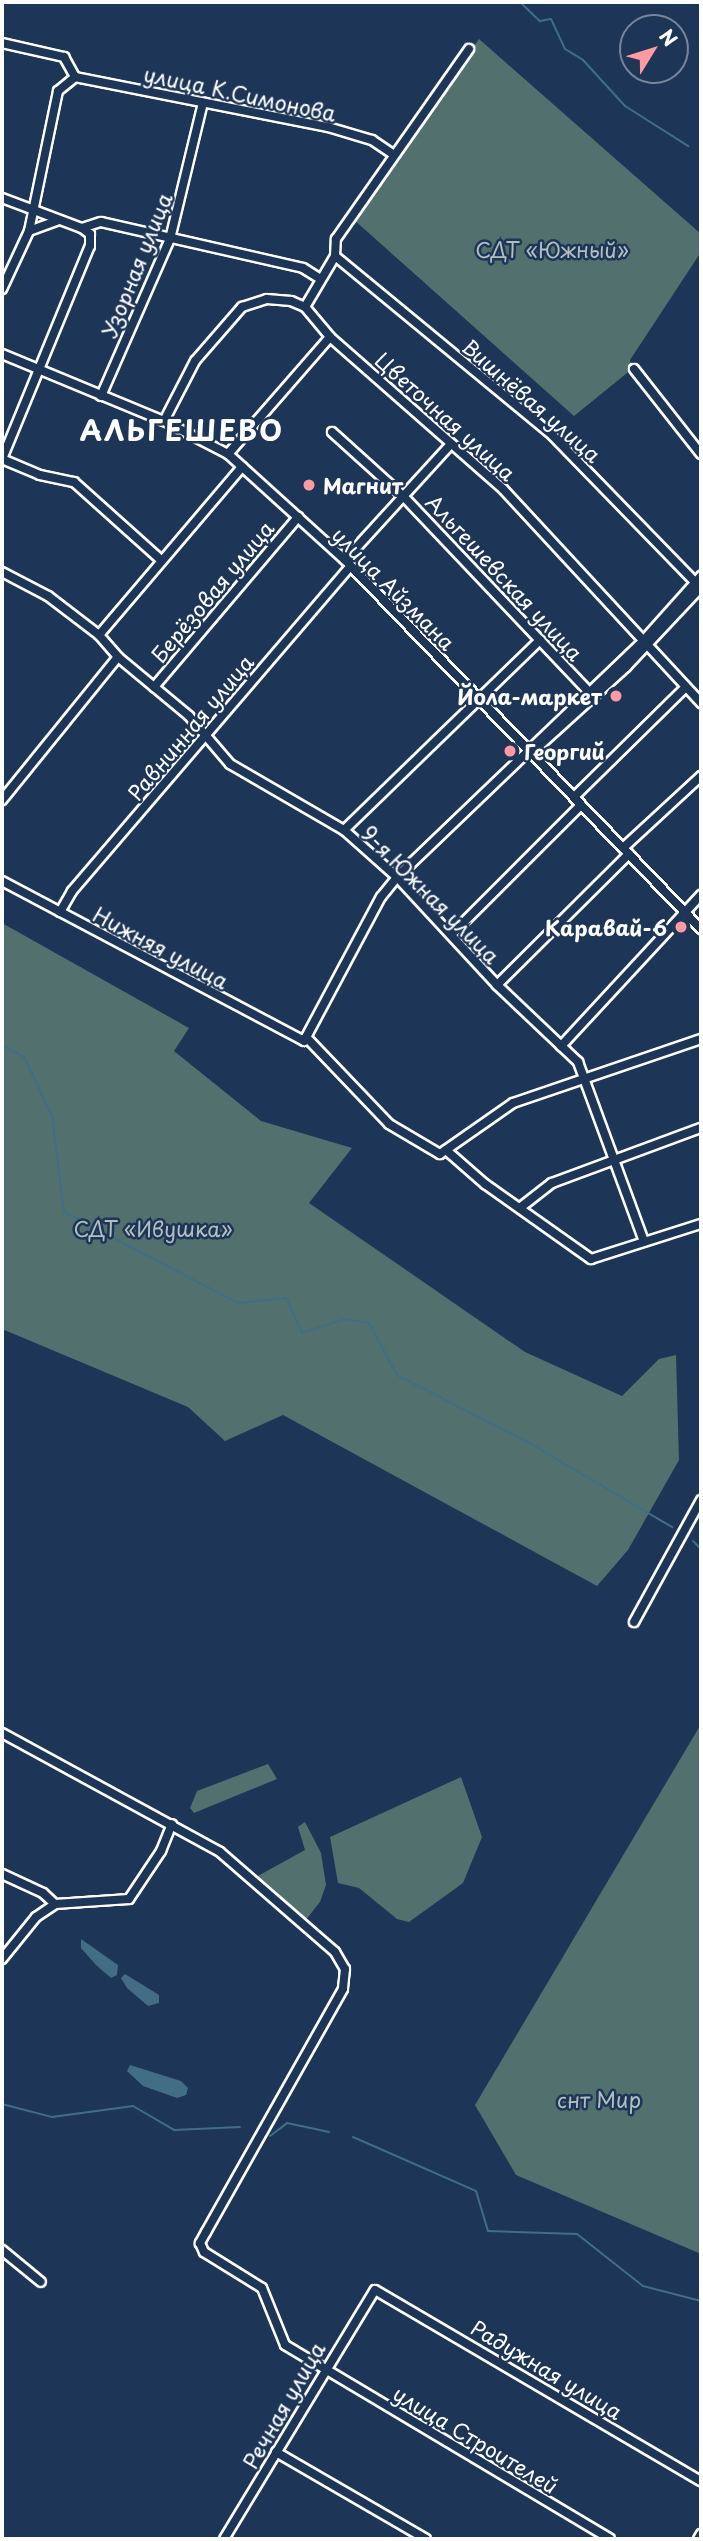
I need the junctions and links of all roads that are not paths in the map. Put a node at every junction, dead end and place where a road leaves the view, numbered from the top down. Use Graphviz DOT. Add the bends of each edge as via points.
graph roads {
  1 [pos="2,43"];
  2 [pos="469,49"];
  3 [pos="75,77"];
  4 [pos="203,103"];
  5 [pos="393,154"];
  6 [pos="2,198"];
  7 [pos="31,207"];
  8 [pos="59,220"];
  9 [pos="82,228"];
  10 [pos="29,231"];
  11 [pos="170,239"];
  12 [pos="335,257"];
  13 [pos="319,278"];
  14 [pos="2,289"];
  15 [pos="304,307"];
  16 [pos="330,337"];
  17 [pos="2,354"];
  18 [pos="38,369"];
  19 [pos="634,369"];
  20 [pos="102,396"];
  21 [pos="164,421"];
  22 [pos="332,432"];
  23 [pos="451,444"];
  24 [pos="228,454"];
  25 [pos="701,454"];
  26 [pos="2,459"];
  27 [pos="242,467"];
  28 [pos="404,497"];
  29 [pos="298,517"];
  30 [pos="162,561"];
  31 [pos="348,564"];
  32 [pos="2,572"];
  33 [pos="700,582"];
  34 [pos="99,635"];
  35 [pos="540,640"];
  36 [pos="646,643"];
  37 [pos="118,657"];
  38 [pos="154,687"];
  39 [pos="687,687"];
  40 [pos="589,692"];
  41 [pos="479,699"];
  42 [pos="701,703"];
  43 [pos="206,736"];
  44 [pos="528,752"];
  45 [pos="701,775"];
  46 [pos="573,797"];
  47 [pos="2,800"];
  48 [pos="581,805"];
  49 [pos="344,830"];
  50 [pos="626,851"];
  51 [pos="397,877"];
  52 [pos="2,881"];
  53 [pos="701,895"];
  54 [pos="60,912"];
  55 [pos="685,913"];
  56 [pos="701,929"];
  57 [pos="451,935"];
  58 [pos="496,985"];
  59 [pos="305,1039"];
  60 [pos="701,1039"];
  61 [pos="561,1046"];
  62 [pos="587,1077"];
  63 [pos="701,1128"];
  64 [pos="443,1152"];
  65 [pos="613,1159"];
  66 [pos="521,1208"];
  67 [pos="701,1224"];
  68 [pos="644,1241"];
  69 [pos="701,1500"];
  70 [pos="634,1622"];
  71 [pos="2,1733"];
  72 [pos="172,1824"];
  73 [pos="2,1874"];
  74 [pos="55,1904"];
  75 [pos="2,1959"];
  76 [pos="2,2250"];
  77 [pos="41,2282"];
  78 [pos="374,2290"];
  79 [pos="323,2370"];
  80 [pos="276,2452"];
  81 [pos="701,2482"];
  82 [pos="701,2534"];
  83 [pos="226,2536"];
  84 [pos="237,2539"];
  85 [pos="426,2539"];
  86 [pos="610,2539"];
  87 [pos="698,2539"];
  1 -- 3 [label="street" via="64,57"];
  2 -- 5 [label="street"];
  3 -- 4 [label="street, улица К.Симонова"];
  3 -- 7 [label="street" via="58,91"];
  4 -- 5 [label="street, улица К.Симонова" via="359,135"];
  4 -- 11 [label="street, Узорная улица"];
  5 -- 12 [label="street" via="336,239"];
  6 -- 7 [label="street"];
  7 -- 8 [label="street"];
  7 -- 10 [label="street"];
  8 -- 9 [label="street"];
  8 -- 10 [label="street"];
  9 -- 11 [label="street" via="101,222"];
  9 -- 18 [label="street" via="90,234 90,246"];
  10 -- 14 [label="street"];
  11 -- 13 [label="street" via="303,268"];
  11 -- 20 [label="street, Узорная улица"];
  12 -- 13 [label="street"];
  12 -- 33 [label="street, Вишнёвая улица" via="553,436"];
  13 -- 15 [label="street"];
  15 -- 16 [label="street, Цветочная улица"];
  15 -- 21 [label="street" via="267,299 242,307 195,361"];
  16 -- 23 [label="street, Цветочная улица"];
  16 -- 24 [label="street"];
  17 -- 18 [label="street, улица Айзмана"];
  18 -- 20 [label="street, улица Айзмана"];
  18 -- 26 [label="street"];
  19 -- 25 [label="street"];
  20 -- 21 [label="street, улица Айзмана"];
  21 -- 24 [label="street, улица Айзмана"];
  22 -- 28 [label="street, Альгешевская улица"];
  23 -- 28 [label="street, Равнинная улица"];
  23 -- 36 [label="street, Цветочная улица" via="503,489"];
  24 -- 27 [label="street, улица Айзмана"];
  26 -- 30 [label="street" via="40,475 74,482"];
  27 -- 29 [label="street, улица Айзмана"];
  27 -- 30 [label="street"];
  28 -- 31 [label="street, Равнинная улица"];
  28 -- 35 [label="street, Альгешевская улица"];
  29 -- 31 [label="street, улица Айзмана"];
  29 -- 38 [label="street, Берёзовая улица"];
  30 -- 34 [label="street"];
  31 -- 41 [label="street, улица Айзмана"];
  31 -- 43 [label="street, Равнинная улица"];
  32 -- 34 [label="street, 9-я Южная улица" via="42,592"];
  33 -- 36 [label="street"];
  34 -- 37 [label="street, 9-я Южная улица"];
  35 -- 40 [label="street, Альгешевская улица"];
  35 -- 41 [label="street"];
  36 -- 39 [label="street, Цветочная улица"];
  36 -- 40 [label="street"];
  36 -- 44 [label="street"];
  37 -- 38 [label="street, 9-я Южная улица"];
  37 -- 47 [label="street"];
  38 -- 43 [label="street, 9-я Южная улица"];
  39 -- 42 [label="street, Цветочная улица"];
  39 -- 46 [label="street"];
  40 -- 44 [label="street"];
  41 -- 44 [label="street, улица Айзмана"];
  41 -- 49 [label="street"];
  43 -- 49 [label="street, 9-я Южная улица" via="230,764"];
  43 -- 54 [label="street, Равнинная улица" via="84,876"];
  44 -- 46 [label="street, улица Айзмана"];
  44 -- 51 [label="street"];
  45 -- 50 [label="street"];
  46 -- 48 [label="street, улица Айзмана"];
  48 -- 50 [label="street, улица Айзмана"];
  48 -- 57 [label="street"];
  49 -- 51 [label="street, 9-я Южная улица"];
  50 -- 55 [label="street, улица Айзмана"];
  50 -- 58 [label="street"];
  51 -- 57 [label="street, 9-я Южная улица"];
  51 -- 59 [label="street"];
  52 -- 54 [label="street, Нижняя улица"];
  53 -- 55 [label="street"];
  54 -- 59 [label="street, Нижняя улица"];
  55 -- 56 [label="street, улица Айзмана"];
  55 -- 61 [label="street"];
  57 -- 58 [label="street, 9-я Южная улица"];
  58 -- 61 [label="street, 9-я Южная улица"];
  59 -- 64 [label="street, Нижняя улица" via="389,1124"];
  60 -- 62 [label="street"];
  61 -- 62 [label="street, 9-я Южная улица"];
  62 -- 64 [label="street" via="503,1107"];
  62 -- 65 [label="street, 9-я Южная улица"];
  63 -- 65 [label="street"];
  64 -- 66 [label="street, Нижняя улица"];
  65 -- 66 [label="street" via="552,1183"];
  65 -- 68 [label="street, 9-я Южная улица"];
  66 -- 68 [label="street, Нижняя улица" via="591,1259"];
  67 -- 68 [label="street"];
  69 -- 70 [label="street"];
  71 -- 72 [label="street"];
  72 -- 74 [label="street" via="161,1851 129,1899"];
  72 -- 79 [label="street, улица Строителей" via="250,1875 335,1952 345,1969 343,1989 200,2243 215,2261 262,2288 285,2345"];
  73 -- 74 [label="street" via="43,1893"];
  74 -- 75 [label="street" via="36,1917"];
  76 -- 77 [label="street"];
  78 -- 79 [label="street, Речная улица"];
  78 -- 81 [label="street, Радужная улица"];
  79 -- 80 [label="street, Речная улица"];
  79 -- 86 [label="street, улица Строителей"];
  80 -- 83 [label="street, Речная улица"];
  80 -- 85 [label="street"];
  82 -- 87 [label="street"];
  83 -- 84 [label="street"];
}
